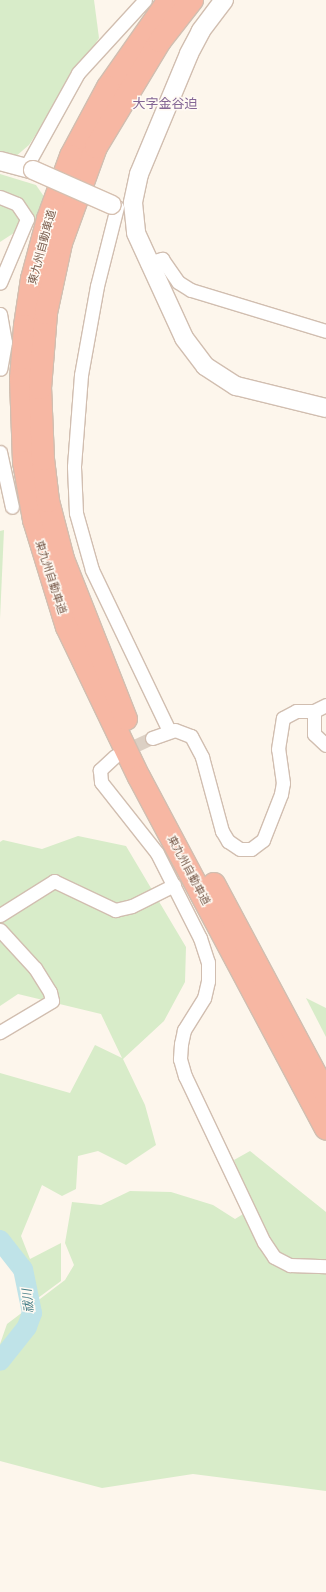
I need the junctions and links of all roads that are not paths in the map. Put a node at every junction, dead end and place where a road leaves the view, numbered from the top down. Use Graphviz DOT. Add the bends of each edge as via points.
graph roads {
  1 [pos="144,0"];
  2 [pos="169,0"];
  3 [pos="192,0"];
  4 [pos="224,0"];
  5 [pos="0,161"];
  6 [pos="29,168"];
  7 [pos="0,197"];
  8 [pos="120,208"];
  9 [pos="147,263"];
  10 [pos="0,283"];
  11 [pos="0,314"];
  12 [pos="326,331"];
  13 [pos="0,369"];
  14 [pos="326,408"];
  15 [pos="0,452"];
  16 [pos="12,507"];
  17 [pos="326,705"];
  18 [pos="314,710"];
  19 [pos="169,731"];
  20 [pos="152,738"];
  21 [pos="326,746"];
  22 [pos="115,756"];
  23 [pos="174,885"];
  24 [pos="0,915"];
  25 [pos="0,930"];
  26 [pos="0,1032"];
  27 [pos="326,1094"];
  28 [pos="326,1128"];
  29 [pos="326,1266"];
  1 -- 6 [label="street" via="78,73"];
  2 -- 28 [label="highway, 東九州自動車道" via="108,87 71,156 48,219 32,279 25,326 21,379 24,462 34,520 71,635 139,777"];
  3 -- 27 [label="highway, 東九州自動車道" via="160,41 125,94 96,147 74,200 61,243 46,313 40,388 43,459 48,501 63,559 117,699"];
  4 -- 8 [label="street" via="201,31 179,76 139,174"];
  5 -- 6 [label="street"];
  6 -- 8 [label="street, bridge"];
  7 -- 10 [label="street" via="17,204 27,220"];
  8 -- 9 [label="street" via="136,233"];
  8 -- 19 [label="street" via="97,286 81,375 74,467 76,513 92,570"];
  9 -- 12 [label="street" via="162,259 178,282 191,290"];
  9 -- 14 [label="street" via="189,347 212,373 247,390"];
  11 -- 13 [label="street" via="5,342"];
  15 -- 16 [label="street"];
  17 -- 18 [label="street"];
  18 -- 19 [label="street" via="296,711 283,718 278,749 283,783 281,794 263,840 251,849 240,849 228,841 222,831 195,742 186,733"];
  18 -- 21 [label="street" via="314,734"];
  19 -- 20 [label="street"];
  22 -- 23 [label="street" via="100,770 101,782 157,853"];
  23 -- 24 [label="street" via="132,906 115,910 54,880"];
  23 -- 29 [label="street" via="200,938 208,962 208,982 204,998 184,1030 181,1044 180,1059 185,1076 264,1242 274,1257 290,1265"];
  25 -- 26 [label="street" via="35,968 50,992 52,1001"];
}
